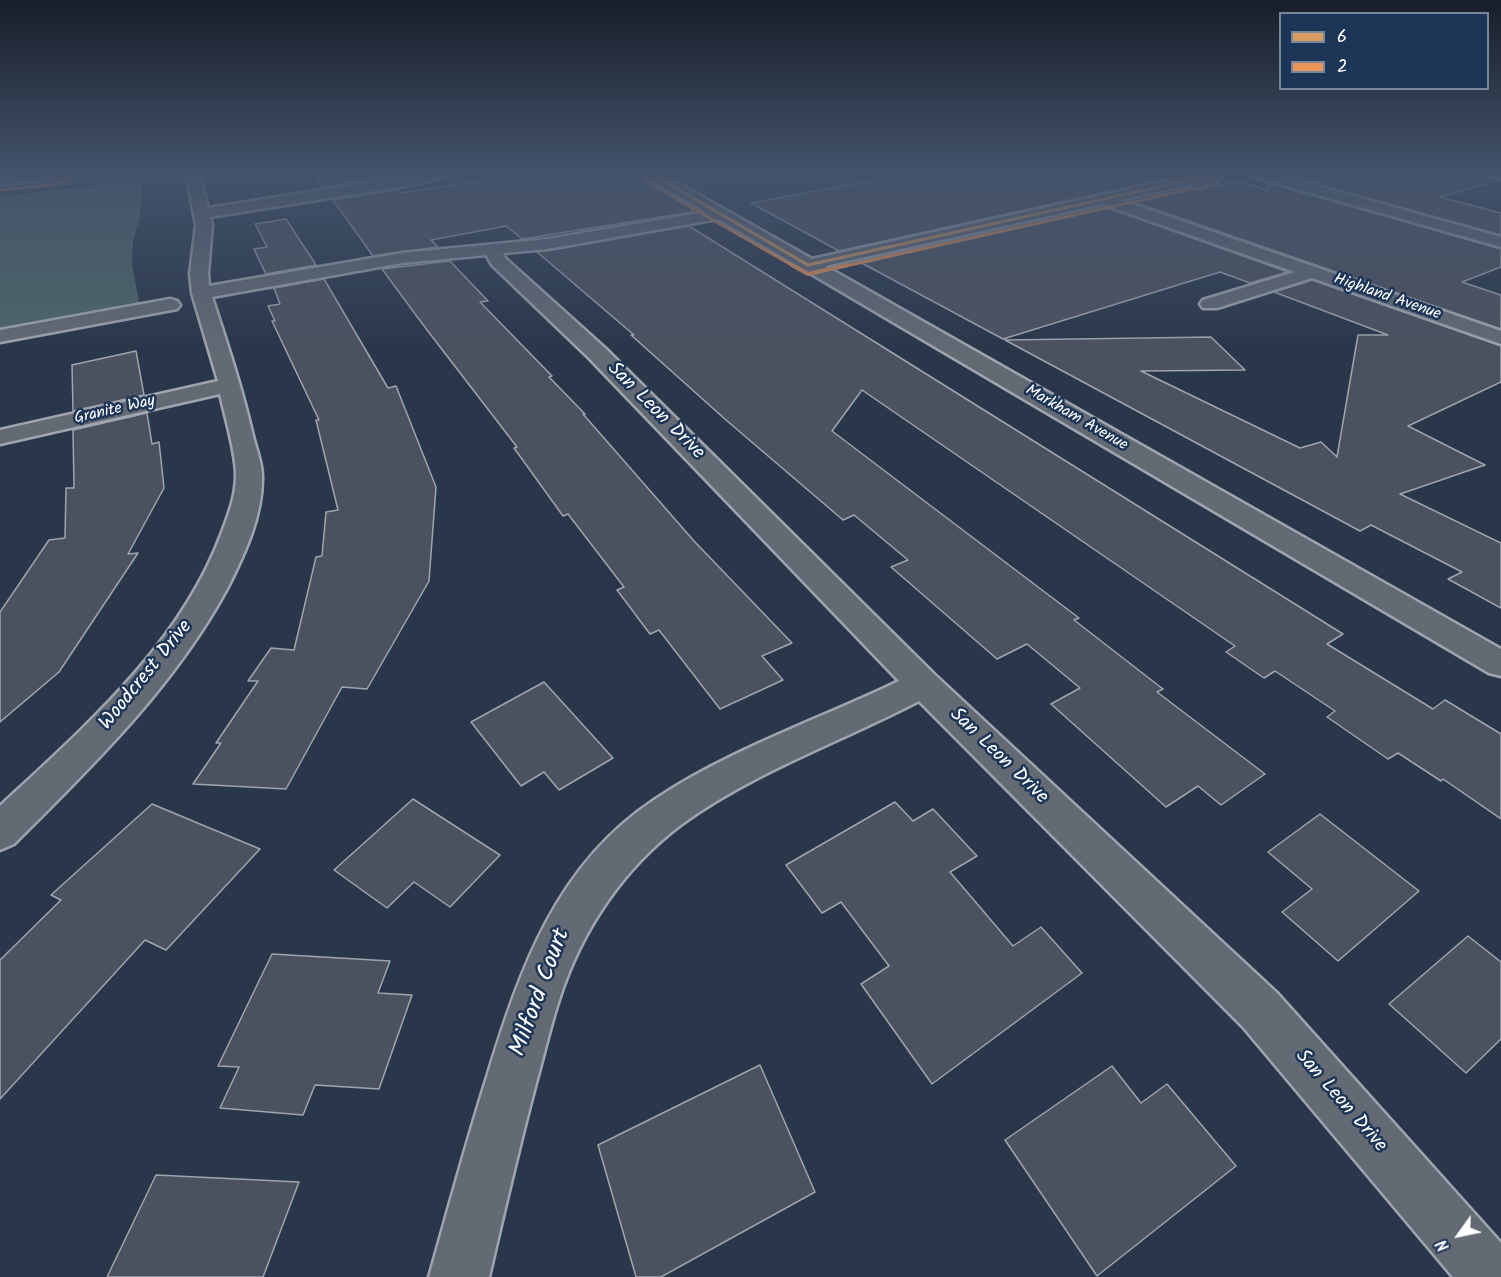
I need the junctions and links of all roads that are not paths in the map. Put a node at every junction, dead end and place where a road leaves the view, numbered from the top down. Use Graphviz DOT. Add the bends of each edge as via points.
graph roads {
  1 [pos="203,234"];
  2 [pos="608,234"];
  3 [pos="754,234"];
  4 [pos="948,234"];
  5 [pos="1203,234"];
  6 [pos="1471,234"];
  7 [pos="1501,242"];
  8 [pos="492,249"];
  9 [pos="808,265"];
  10 [pos="1313,272"];
  11 [pos="201,293"];
  12 [pos="170,304"];
  13 [pos="1210,304"];
  14 [pos="0,336"];
  15 [pos="1501,338"];
  16 [pos="230,385"];
  17 [pos="0,437"];
  18 [pos="1501,664"];
  19 [pos="923,684"];
  20 [pos="0,832"];
  21 [pos="459,1277"];
  22 [pos="1491,1277"];
  1 -- 11 [label="street, Woodcrest Drive"];
  2 -- 8 [label="street"];
  3 -- 9 [label="street, Markham Avenue"];
  4 -- 9 [label="street"];
  5 -- 10 [label="street, Highland Avenue"];
  6 -- 7 [label="street"];
  8 -- 11 [label="street" via="402,258"];
  8 -- 19 [label="street, San Leon Drive" via="498,261 597,353"];
  9 -- 18 [label="street, Markham Avenue"];
  10 -- 13 [label="street"];
  10 -- 15 [label="street, Highland Avenue"];
  11 -- 16 [label="street, Woodcrest Drive"];
  12 -- 14 [label="street"];
  16 -- 17 [label="street, Granite Way"];
  16 -- 20 [label="street, Woodcrest Drive" via="249,474 245,509 227,560 196,616 162,663 97,738"];
  19 -- 21 [label="street, Milford Court" via="873,711 730,775 667,812 613,859 569,919 539,989 491,1148"];
  19 -- 22 [label="street, San Leon Drive" via="1260,1010"];
}
